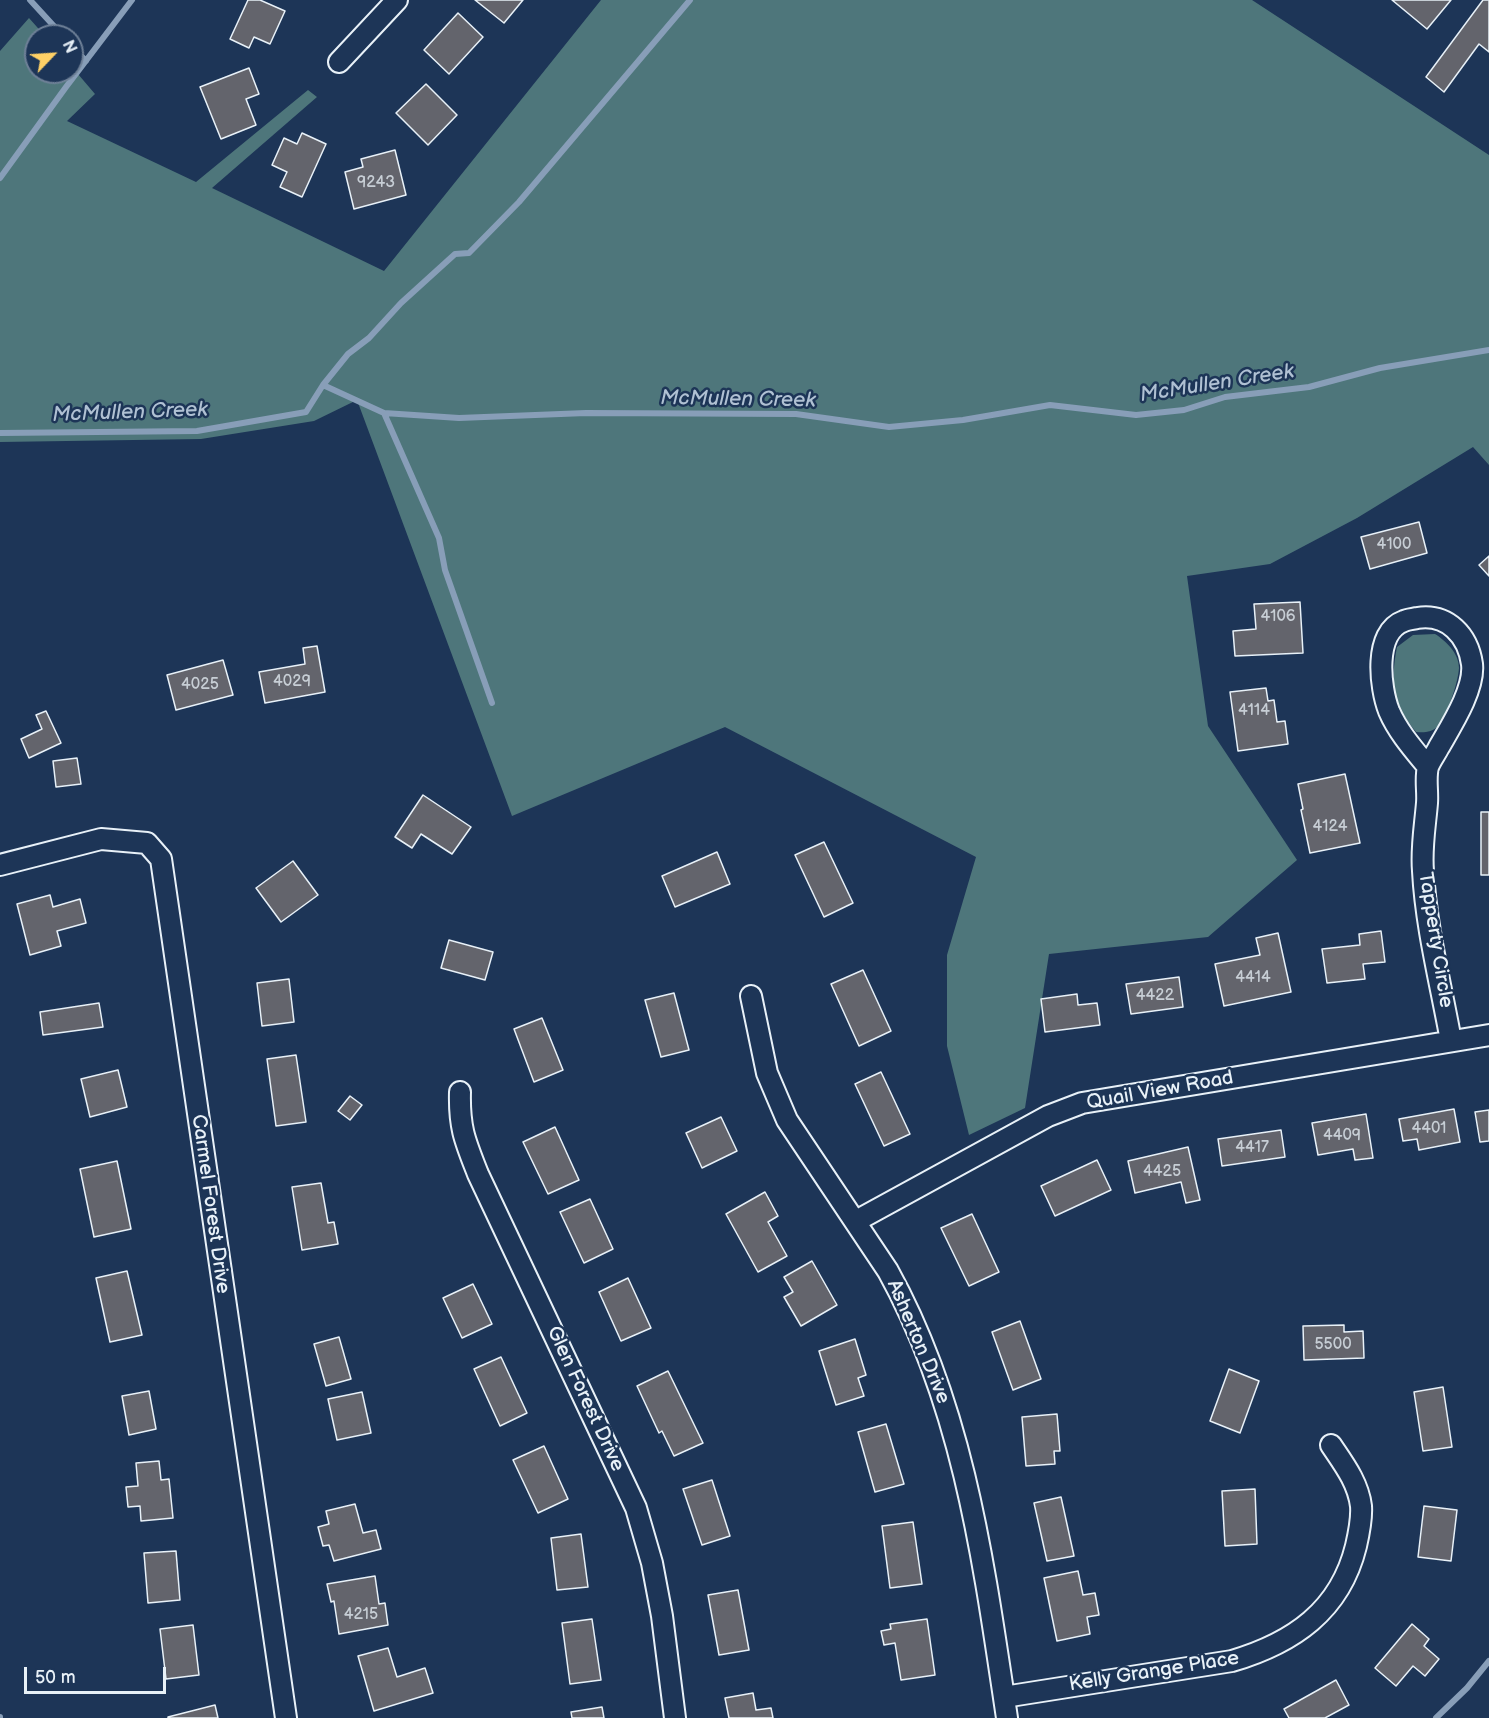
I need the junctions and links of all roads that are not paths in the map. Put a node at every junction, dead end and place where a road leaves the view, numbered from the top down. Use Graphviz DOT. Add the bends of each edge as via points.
graph roads {
  1 [pos="397,0"];
  2 [pos="339,62"];
  3 [pos="1428,767"];
  4 [pos="0,865"];
  5 [pos="751,996"];
  6 [pos="1489,1035"];
  7 [pos="1451,1041"];
  8 [pos="460,1092"];
  9 [pos="856,1221"];
  10 [pos="1331,1444"];
  11 [pos="1004,1696"];
  12 [pos="286,1718"];
  13 [pos="675,1718"];
  14 [pos="1007,1718"];
  1 -- 2 [label="street"];
  3 -- 3 [label="street, Tapperty Circle" via="1468,691 1472,667 1467,644 1457,629 1445,620 1421,617 1402,621 1392,629 1384,645 1381,668 1390,712"];
  3 -- 7 [label="street, Tapperty Circle" via="1423,871"];
  4 -- 12 [label="street, Carmel Forest Drive" via="101,839 147,843 161,859"];
  5 -- 9 [label="street, Asherton Drive" via="767,1073 787,1120"];
  6 -- 7 [label="street, Quail View Road"];
  7 -- 9 [label="street, Quail View Road" via="1082,1103 1048,1116"];
  8 -- 13 [label="street, Glen Forest Drive" via="460,1120 478,1174 636,1509 658,1595"];
  9 -- 11 [label="street, Asherton Drive" via="900,1292 936,1377 957,1441"];
  10 -- 11 [label="street, Kelly Grange Place" via="1356,1486 1361,1526 1352,1562 1340,1587 1316,1617 1292,1636 1257,1654 1232,1661"];
  11 -- 14 [label="street, Asherton Drive"];
}
